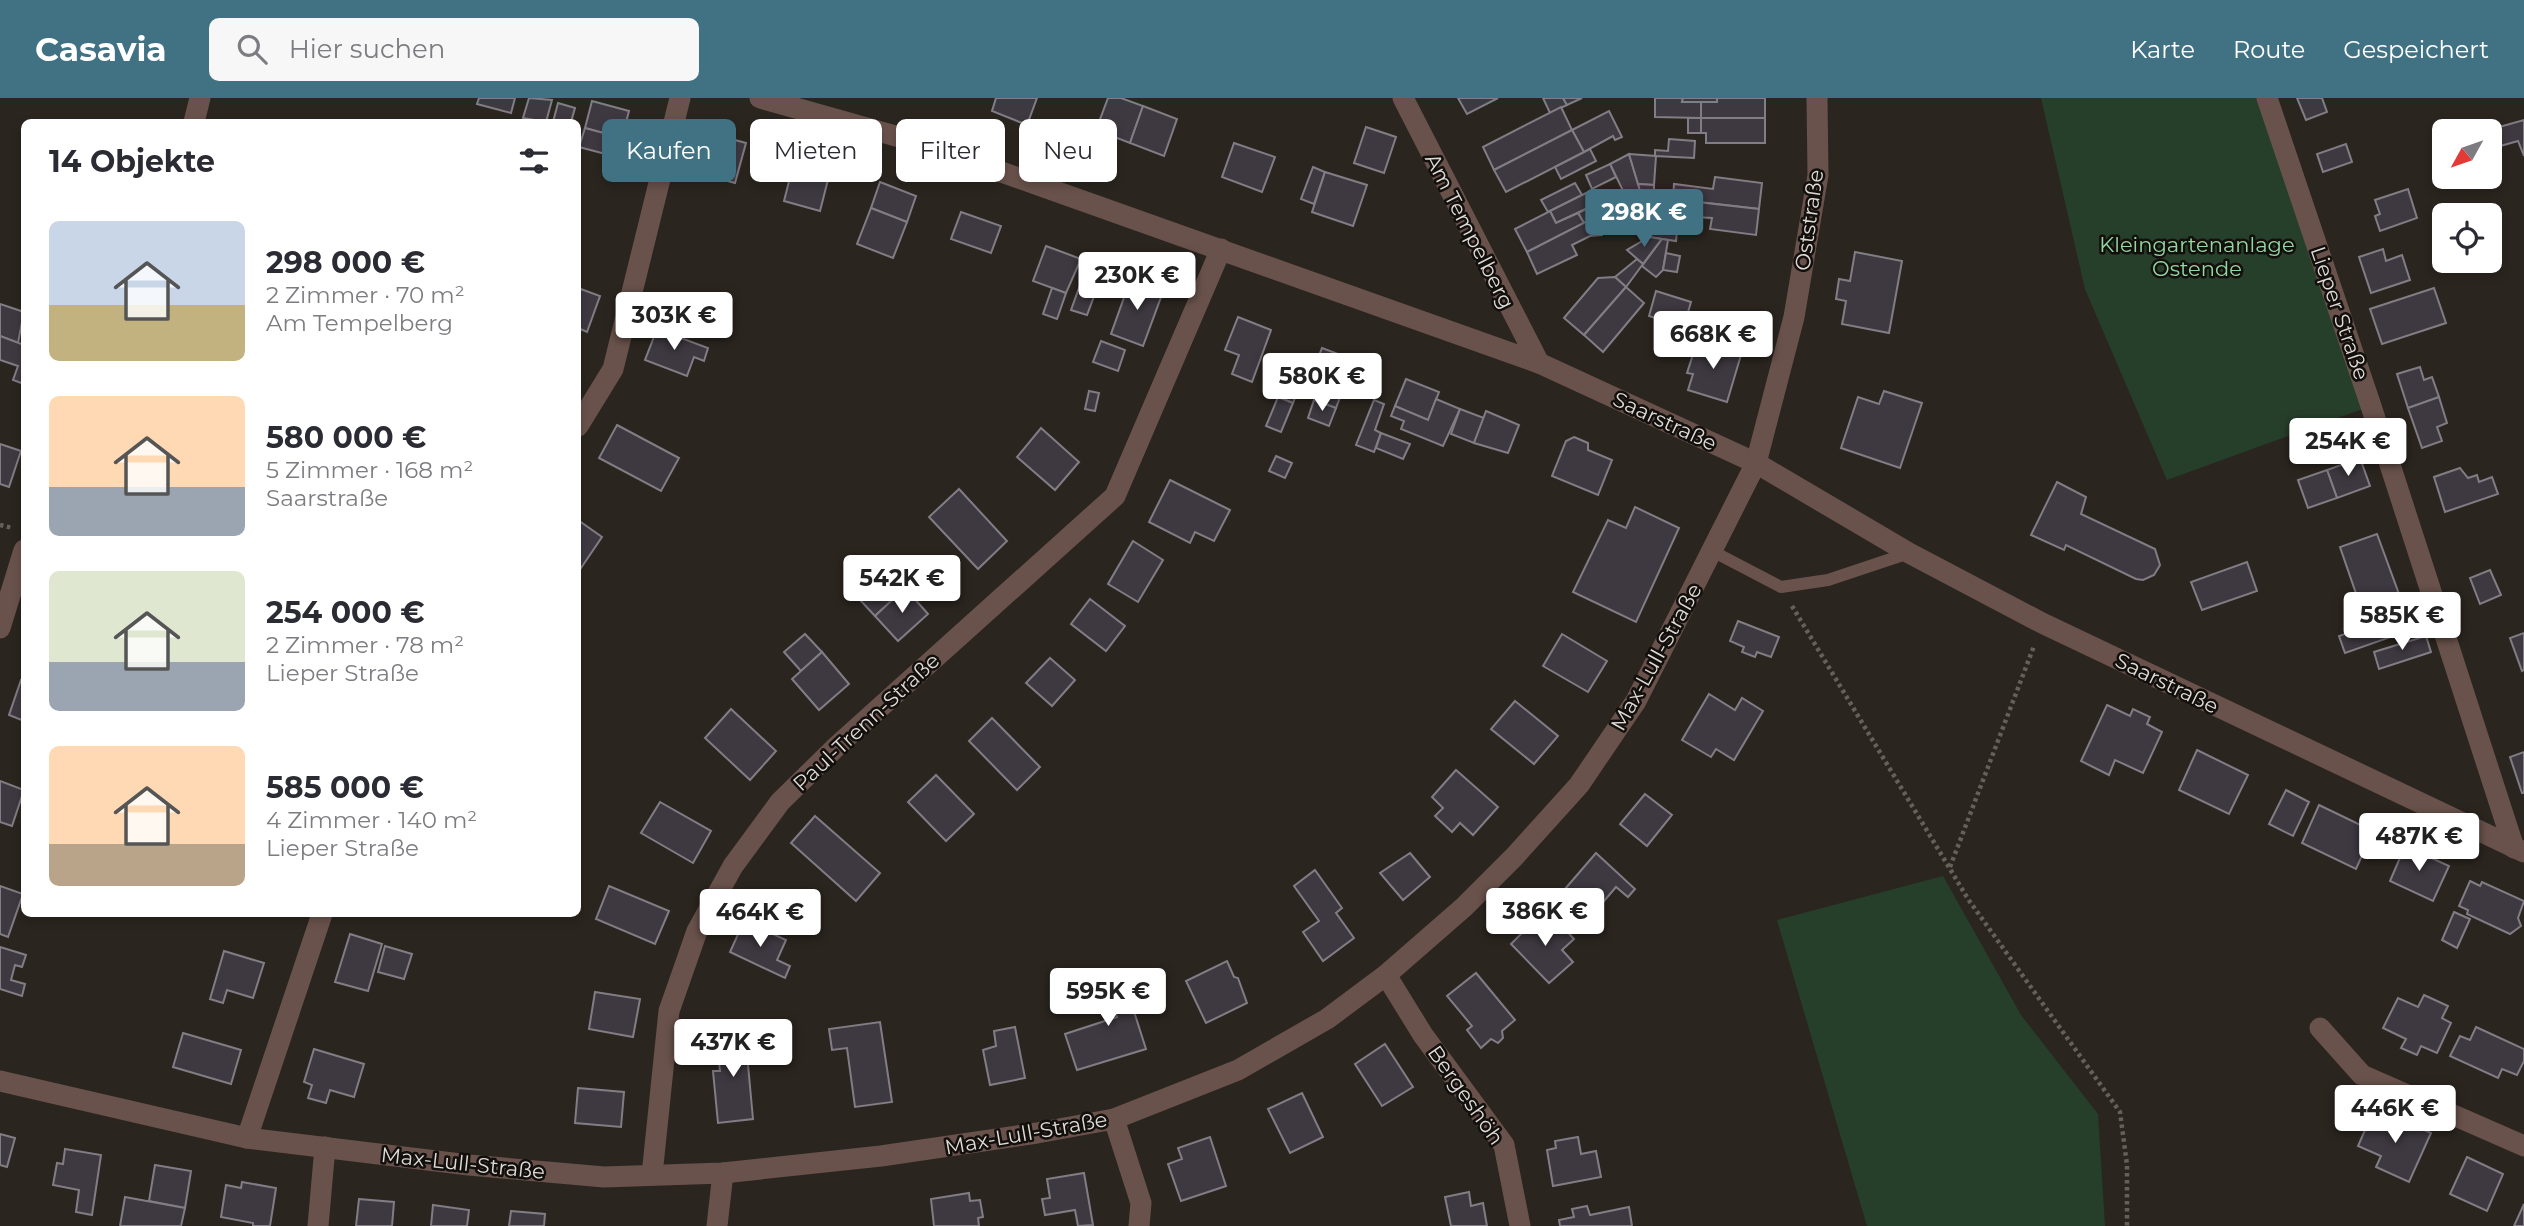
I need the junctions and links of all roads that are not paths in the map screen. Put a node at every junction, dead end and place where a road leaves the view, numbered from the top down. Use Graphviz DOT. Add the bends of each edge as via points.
graph roads {
  1 [pos="200,98"];
  2 [pos="680,98"];
  3 [pos="760,98"];
  4 [pos="1403,98"];
  5 [pos="1817,98"];
  6 [pos="2267,98"];
  7 [pos="195,119"];
  8 [pos="1221,249"];
  9 [pos="1539,363"];
  10 [pos="581,421"];
  11 [pos="1756,463"];
  12 [pos="1713,552"];
  13 [pos="1909,553"];
  14 [pos="21,560"];
  15 [pos="0,628"];
  16 [pos="2519,850"];
  17 [pos="321,917"];
  18 [pos="1386,975"];
  19 [pos="2320,1028"];
  20 [pos="0,1081"];
  21 [pos="1114,1119"];
  22 [pos="247,1138"];
  23 [pos="2524,1146"];
  24 [pos="325,1147"];
  25 [pos="723,1173"];
  26 [pos="652,1175"];
  27 [pos="318,1226"];
  28 [pos="716,1226"];
  29 [pos="1139,1226"];
  30 [pos="1520,1226"];
  1 -- 7 [label="street"];
  2 -- 10 [label="street" via="613,369"];
  3 -- 8 [label="street, Saarstraße" via="917,142"];
  4 -- 9 [label="street, Am Tempelberg"];
  5 -- 11 [label="street, Oststraße" via="1818,175 1794,317"];
  6 -- 16 [label="street, Lieper Straße"];
  8 -- 9 [label="street, Saarstraße"];
  8 -- 26 [label="street, Paul-Trenn-Straße" via="1115,495 837,746 780,802 733,866 697,931 670,1011"];
  9 -- 11 [label="street, Saarstraße"];
  11 -- 12 [label="street, Max-Lull-Straße"];
  11 -- 13 [label="street, Saarstraße"];
  12 -- 13 [label="lane" via="1781,587 1828,580"];
  12 -- 18 [label="street, Max-Lull-Straße" via="1636,701 1579,785 1484,887"];
  13 -- 16 [label="street, Saarstraße" via="2042,623"];
  14 -- 15 [label="street"];
  17 -- 22 [label="street"];
  18 -- 21 [label="street, Max-Lull-Straße" via="1327,1019 1238,1070"];
  18 -- 30 [label="street, Bergeshöh" via="1423,1035 1504,1145"];
  19 -- 23 [label="street" via="2362,1074"];
  20 -- 22 [label="street, Max-Lull-Straße"];
  21 -- 25 [label="street, Max-Lull-Straße" via="881,1156"];
  21 -- 29 [label="street" via="1141,1203"];
  22 -- 24 [label="street, Max-Lull-Straße"];
  24 -- 26 [label="street, Max-Lull-Straße" via="469,1165"];
  24 -- 27 [label="street"];
  25 -- 26 [label="street, Max-Lull-Straße"];
  25 -- 28 [label="street"];
}
